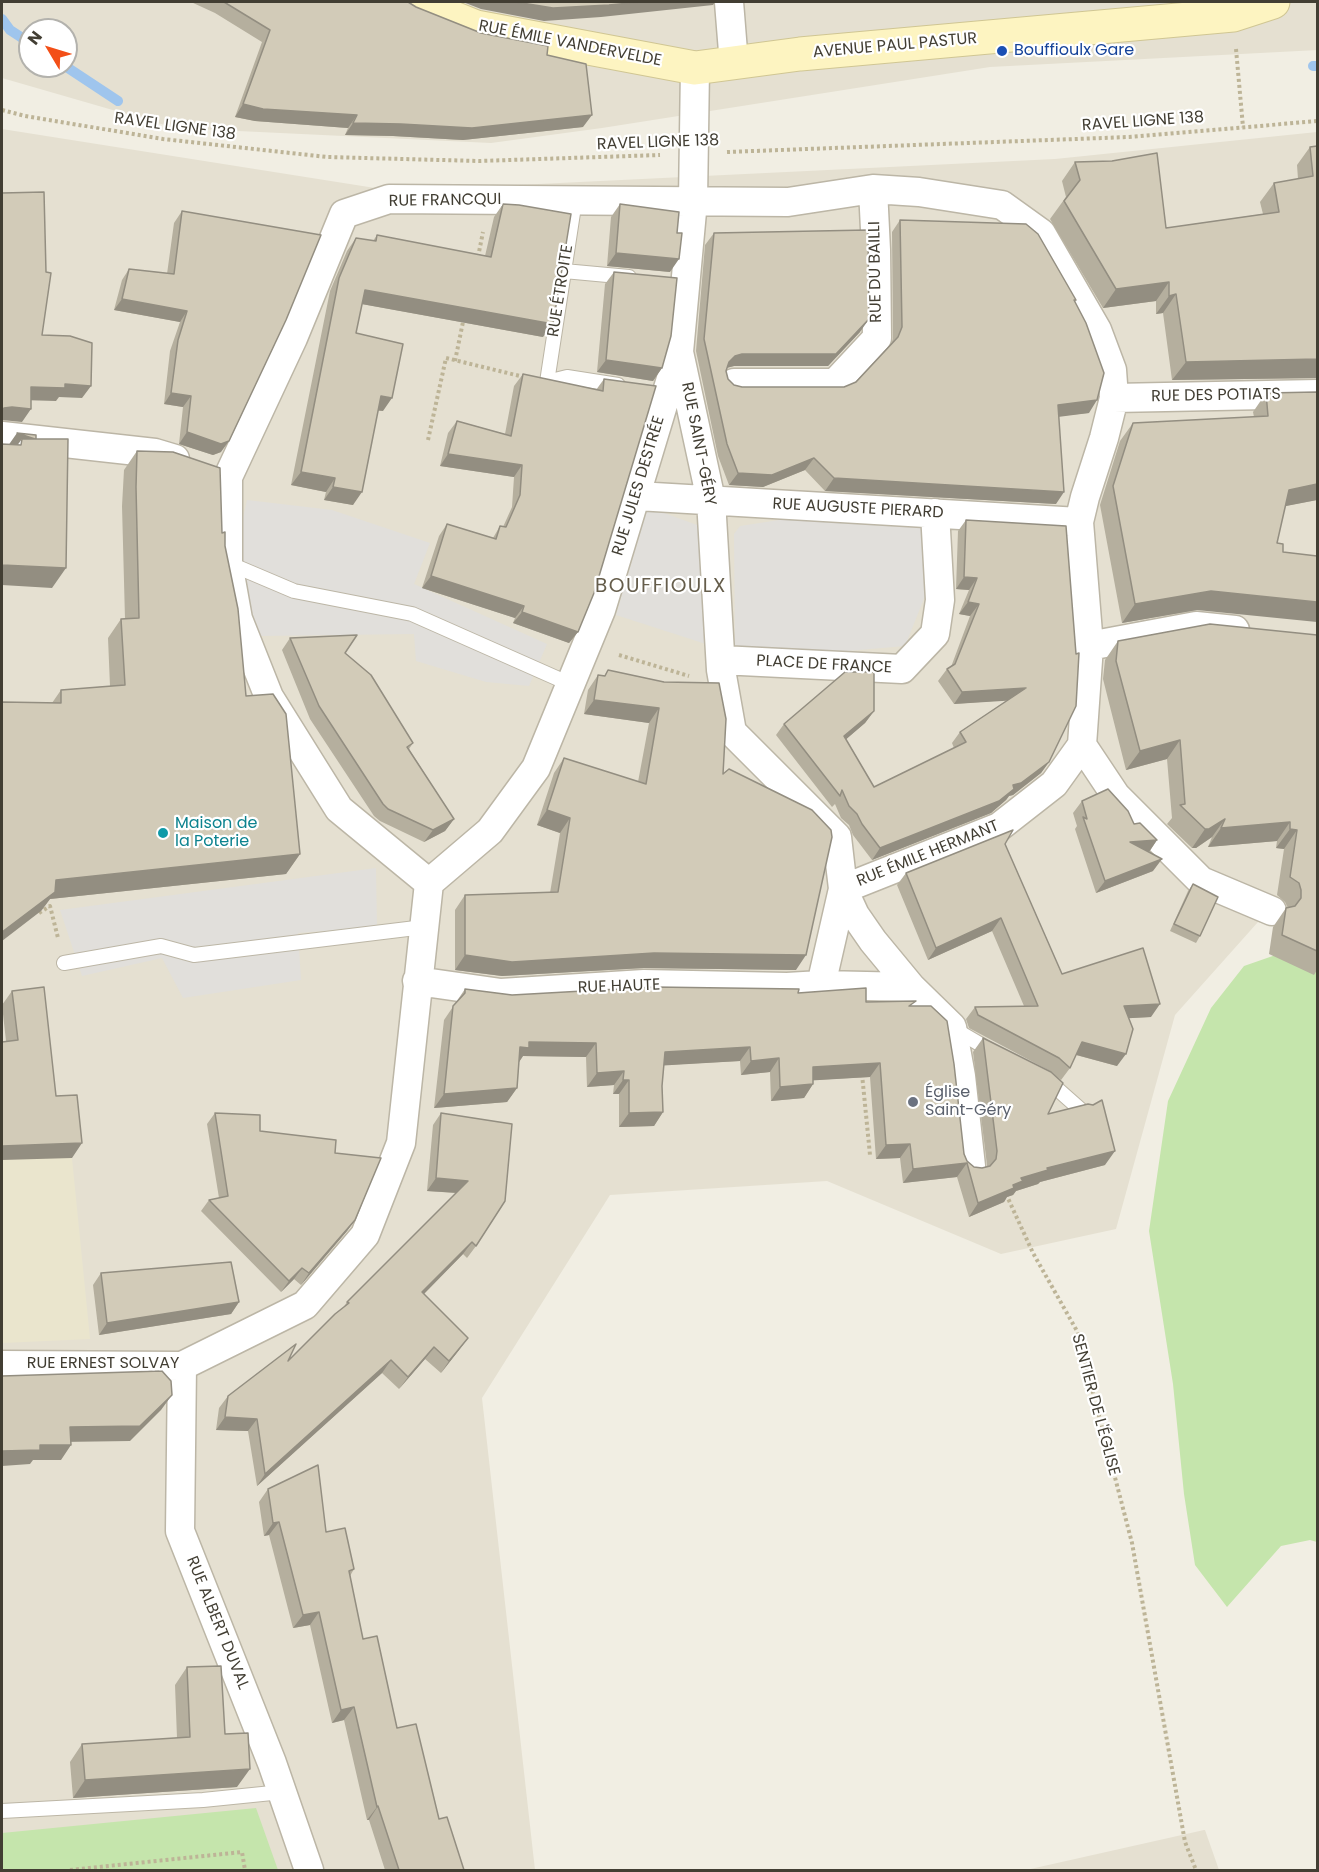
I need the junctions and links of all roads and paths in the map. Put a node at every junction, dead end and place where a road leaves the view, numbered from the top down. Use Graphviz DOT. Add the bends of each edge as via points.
graph roads {
  1 [pos="414,2"];
  2 [pos="729,2"];
  3 [pos="1273,2"];
  4 [pos="1233,15"];
  5 [pos="735,64"];
  6 [pos="695,68"];
  7 [pos="2,110"];
  8 [pos="1317,121"];
  9 [pos="1243,127"];
  10 [pos="694,154"];
  11 [pos="873,189"];
  12 [pos="490,200"];
  13 [pos="575,200"];
  14 [pos="693,201"];
  15 [pos="478,257"];
  16 [pos="564,271"];
  17 [pos="641,278"];
  18 [pos="465,315"];
  19 [pos="679,352"];
  20 [pos="455,361"];
  21 [pos="547,382"];
  22 [pos="734,383"];
  23 [pos="634,387"];
  24 [pos="1317,394"];
  25 [pos="1114,398"];
  26 [pos="2,436"];
  27 [pos="428,440"];
  28 [pos="211,471"];
  29 [pos="637,496"];
  30 [pos="711,500"];
  31 [pos="936,513"];
  32 [pos="1079,522"];
  33 [pos="228,563"];
  34 [pos="1263,633"];
  35 [pos="586,645"];
  36 [pos="1089,646"];
  37 [pos="721,660"];
  38 [pos="694,678"];
  39 [pos="570,684"];
  40 [pos="1082,746"];
  41 [pos="429,883"];
  42 [pos="843,889"];
  43 [pos="1272,911"];
  44 [pos="30,919"];
  45 [pos="424,927"];
  46 [pos="64,963"];
  47 [pos="417,981"];
  48 [pos="821,986"];
  49 [pos="911,987"];
  50 [pos="951,1027"];
  51 [pos="1009,1060"];
  52 [pos="861,1068"];
  53 [pos="1036,1074"];
  54 [pos="1081,1110"];
  55 [pos="870,1155"];
  56 [pos="971,1166"];
  57 [pos="2,1365"];
  58 [pos="182,1366"];
  59 [pos="282,1792"];
  60 [pos="2,1811"];
  61 [pos="70,1870"];
  62 [pos="244,1870"];
  63 [pos="309,1870"];
  64 [pos="1196,1870"];
  1 -- 6 [label="main road, RUE ÉMILE VANDERVELDE" via="476,27"];
  2 -- 5 [label="street"];
  3 -- 4 [label="main road, AVENUE PAUL PASTUR"];
  4 -- 5 [label="main road, AVENUE PAUL PASTUR" via="800,54"];
  4 -- 9 [label="path"];
  5 -- 6 [label="main road, AVENUE PAUL PASTUR"];
  6 -- 10 [label="street, RUE JULES DESTRÉE"];
  7 -- 10 [label="path, RAVEL LIGNE 138" via="162,139 327,157 479,161"];
  8 -- 9 [label="path, RAVEL LIGNE 138"];
  9 -- 10 [label="path, RAVEL LIGNE 138" via="1129,137"];
  10 -- 14 [label="street, RUE JULES DESTRÉE"];
  11 -- 14 [label="street, RUE FRANCQUI" via="788,202"];
  11 -- 22 [label="street, RUE DU BAILLI" via="877,338 835,383"];
  11 -- 25 [label="street, RUE FRANCQUI" via="1002,205 1041,233 1097,330 1112,370"];
  12 -- 13 [label="street, RUE FRANCQUI"];
  12 -- 15 [label="path"];
  12 -- 28 [label="street, RUE FRANCQUI" via="389,199 344,214 293,338"];
  13 -- 14 [label="street, RUE FRANCQUI"];
  13 -- 16 [label="lane, RUE ÉTROITE"];
  14 -- 19 [label="street, RUE JULES DESTRÉE" via="679,282"];
  16 -- 17 [label="lane"];
  16 -- 21 [label="lane, RUE ÉTROITE"];
  18 -- 20 [label="path"];
  19 -- 29 [label="street, RUE JULES DESTRÉE" via="662,391"];
  19 -- 30 [label="street, RUE SAINT-GÉRY"];
  20 -- 21 [label="path"];
  20 -- 27 [label="path" via="446,358"];
  21 -- 23 [label="lane" via="567,377"];
  24 -- 25 [label="street, RUE DES POTIATS"];
  25 -- 32 [label="street"];
  26 -- 28 [label="street" via="155,453"];
  28 -- 33 [label="street"];
  29 -- 30 [label="street, RUE AUGUSTE PIERARD"];
  29 -- 35 [label="street, RUE JULES DESTRÉE"];
  30 -- 31 [label="street, RUE AUGUSTE PIERARD"];
  30 -- 37 [label="street, RUE SAINT-GÉRY"];
  31 -- 32 [label="street, RUE AUGUSTE PIERARD"];
  31 -- 37 [label="street, PLACE DE FRANCE" via="940,600 935,634 902,669"];
  32 -- 36 [label="street"];
  33 -- 39 [label="lane" via="294,591 412,614"];
  33 -- 41 [label="street" via="238,619 269,697 339,809"];
  34 -- 36 [label="street" via="1197,626"];
  35 -- 38 [label="path"];
  35 -- 39 [label="street, RUE JULES DESTRÉE"];
  36 -- 40 [label="street"];
  37 -- 42 [label="street, RUE SAINT-GÉRY" via="732,732 837,837"];
  39 -- 41 [label="street, RUE JULES DESTRÉE" via="536,768 490,831"];
  40 -- 42 [label="street, RUE ÉMILE HERMANT" via="1054,784 999,827"];
  40 -- 43 [label="street" via="1116,796 1201,881"];
  41 -- 45 [label="street, RUE ERNEST SOLVAY"];
  42 -- 48 [label="street"];
  42 -- 49 [label="street" via="873,941"];
  44 -- 46 [label="path" via="50,906"];
  45 -- 46 [label="lane" via="194,955 161,946"];
  45 -- 47 [label="street, RUE ERNEST SOLVAY"];
  47 -- 48 [label="street, RUE HAUTE" via="501,993 644,984"];
  47 -- 58 [label="street, RUE ERNEST SOLVAY" via="401,1143 365,1235 305,1305"];
  48 -- 49 [label="street, RUE HAUTE"];
  49 -- 50 [label="street"];
  50 -- 51 [label="lane"];
  50 -- 56 [label="street"];
  52 -- 55 [label="path"];
  53 -- 54 [label="lane"];
  56 -- 64 [label="path, SENTIER DE L'ÉGLISE" via="997,1174 1033,1252 1077,1331 1132,1543 1185,1842"];
  57 -- 58 [label="street, RUE ERNEST SOLVAY"];
  58 -- 59 [label="street, RUE ALBERT DUVAL" via="180,1531"];
  59 -- 60 [label="lane"];
  59 -- 63 [label="street, RUE ALBERT DUVAL"];
  61 -- 62 [label="path" via="242,1852"];
}
